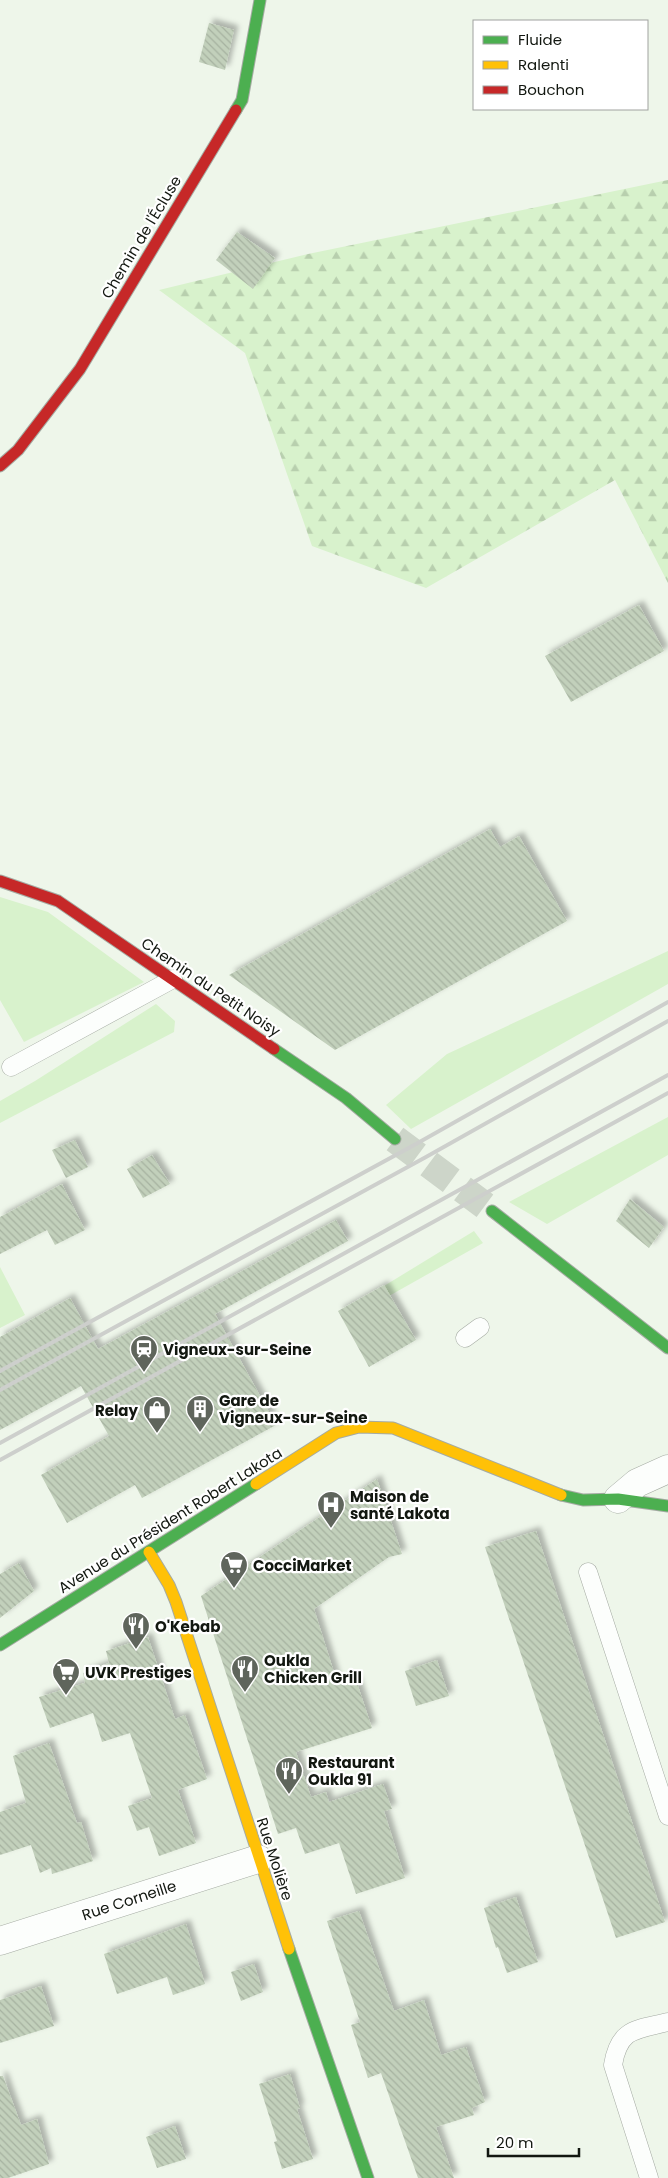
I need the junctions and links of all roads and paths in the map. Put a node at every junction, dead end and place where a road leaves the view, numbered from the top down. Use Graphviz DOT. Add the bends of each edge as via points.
graph roads {
  1 [pos="260,0"];
  2 [pos="0,466"];
  3 [pos="0,881"];
  4 [pos="173,979"];
  5 [pos="12,1067"];
  6 [pos="394,1139"];
  7 [pos="492,1211"];
  8 [pos="480,1327"];
  9 [pos="465,1338"];
  10 [pos="668,1348"];
  11 [pos="668,1469"];
  12 [pos="618,1499"];
  13 [pos="668,1506"];
  14 [pos="149,1552"];
  15 [pos="588,1572"];
  16 [pos="0,1645"];
  17 [pos="668,1816"];
  18 [pos="258,1859"];
  19 [pos="0,1941"];
  20 [pos="668,2022"];
  21 [pos="368,2178"];
  22 [pos="649,2178"];
  1 -- 2 [label="street, Chemin de l'Écluse" via="242,100 80,369 18,450"];
  3 -- 4 [label="street, Chemin du Petit Noisy" via="58,901"];
  4 -- 5 [label="lane"];
  4 -- 6 [label="street, Chemin du Petit Noisy" via="346,1098"];
  7 -- 10 [label="street"];
  8 -- 9 [label="lane"];
  11 -- 12 [label="street" via="637,1483"];
  12 -- 13 [label="street, Avenue du Président Robert Lakota"];
  12 -- 14 [label="street, Avenue du Président Robert Lakota" via="583,1500 555,1494 393,1428 359,1427 336,1433"];
  14 -- 16 [label="street, Avenue du Président Robert Lakota"];
  14 -- 18 [label="street, Rue Molière" via="176,1602"];
  15 -- 17 [label="lane"];
  18 -- 19 [label="street, Rue Corneille"];
  18 -- 21 [label="street, Rue Molière"];
  20 -- 22 [label="lane" via="622,2038 613,2065"];
}
